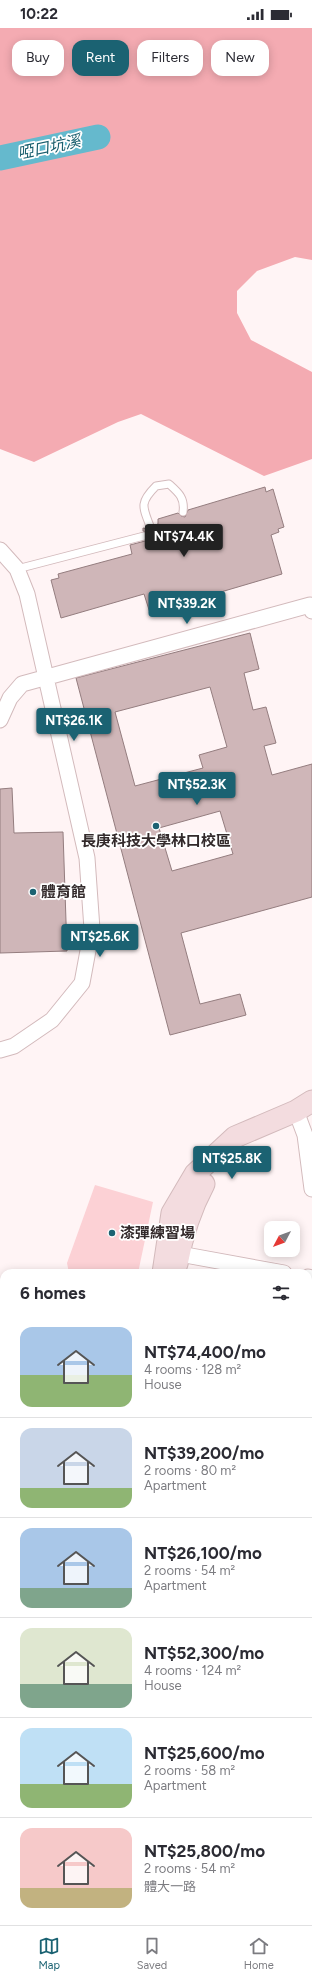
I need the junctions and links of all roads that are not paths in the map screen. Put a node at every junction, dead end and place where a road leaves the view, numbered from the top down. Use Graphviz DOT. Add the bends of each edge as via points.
graph roads {
  1 [pos="183,512"];
  2 [pos="150,526"];
  3 [pos="144,536"];
  4 [pos="0,550"];
  5 [pos="17,569"];
  6 [pos="312,611"];
  7 [pos="45,678"];
  8 [pos="0,720"];
  9 [pos="0,1050"];
  10 [pos="305,1112"];
  11 [pos="312,1189"];
  12 [pos="174,1259"];
  13 [pos="165,1269"];
  14 [pos="253,1269"];
  1 -- 2 [label="lane" via="184,503 180,493 169,484 156,486 145,496 143,509"];
  3 -- 5 [label="lane"];
  4 -- 5 [label="street"];
  5 -- 7 [label="street" via="27,594"];
  6 -- 7 [label="street" via="310,605"];
  7 -- 8 [label="street" via="22,684 10,698"];
  7 -- 9 [label="street" via="87,858 92,929 82,982 52,1020 14,1046"];
  10 -- 11 [label="street" via="305,1135"];
  10 -- 12 [label="street" via="239,1150 204,1184 192,1206"];
  12 -- 13 [label="street"];
  12 -- 14 [label="street"];
}
